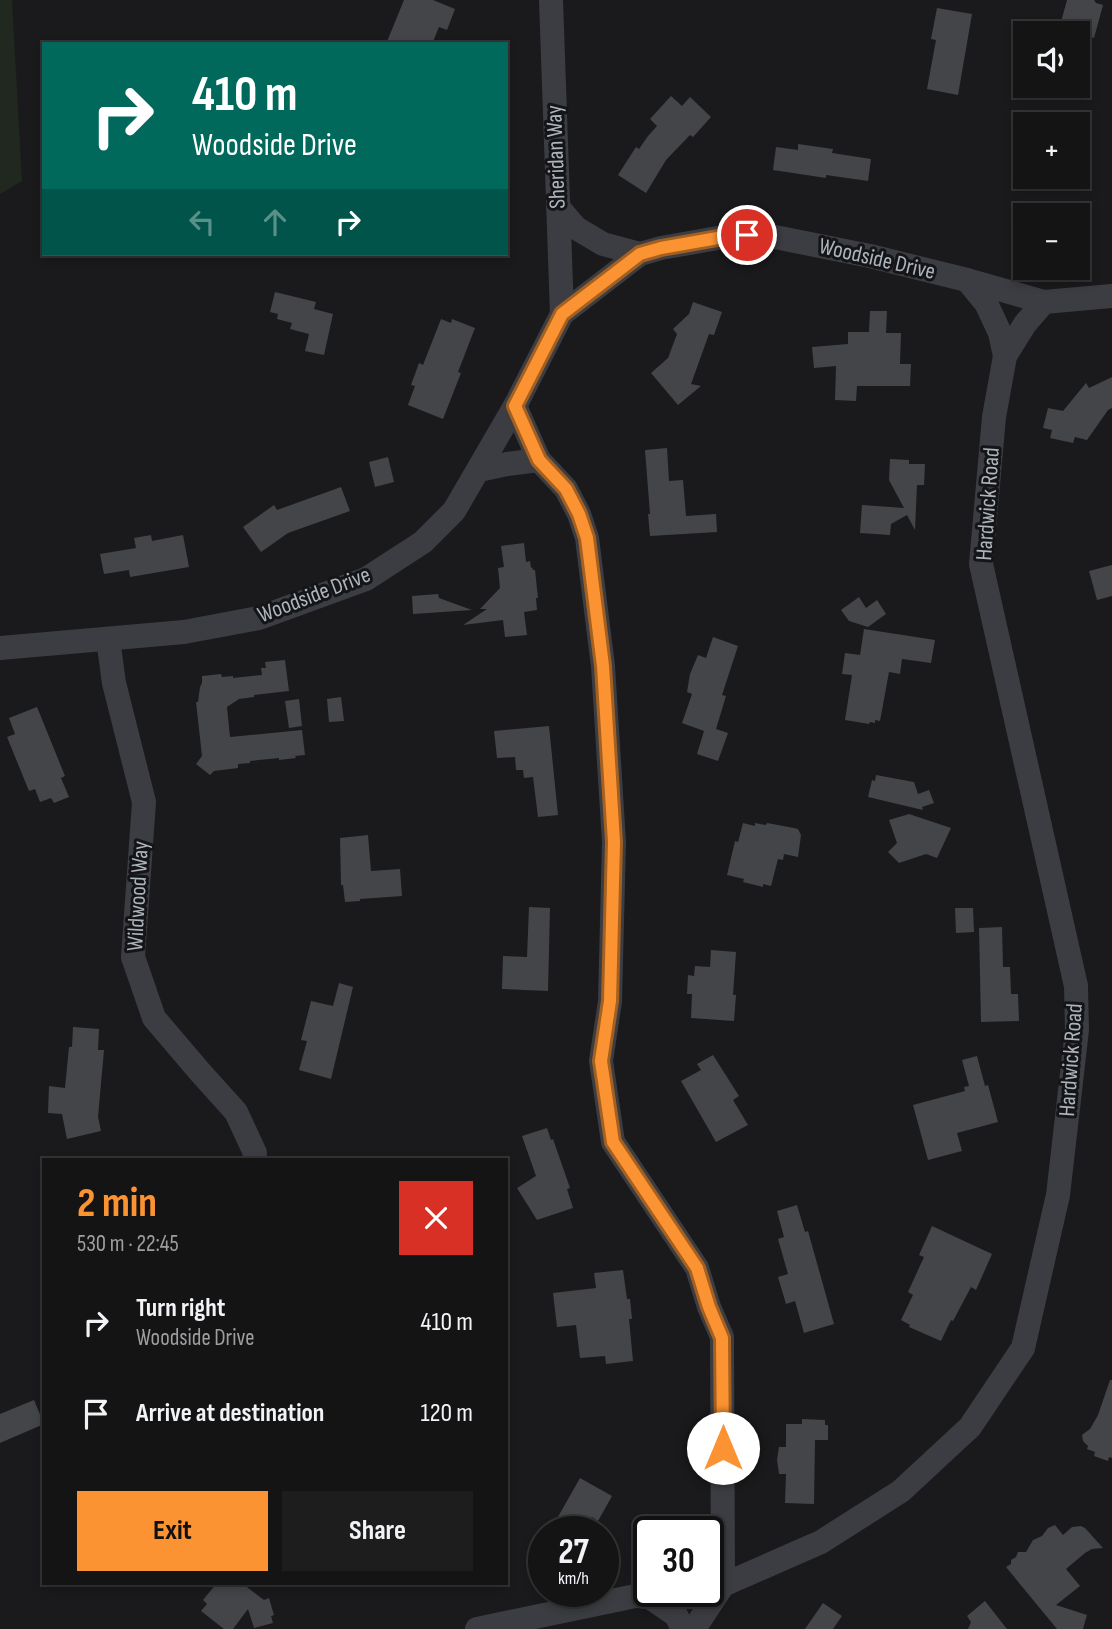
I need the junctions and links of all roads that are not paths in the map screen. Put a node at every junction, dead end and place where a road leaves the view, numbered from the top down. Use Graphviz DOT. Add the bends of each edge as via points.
graph roads {
  1 [pos="551,0"];
  2 [pos="558,208"];
  3 [pos="640,254"];
  4 [pos="967,280"];
  5 [pos="1112,296"];
  6 [pos="1044,302"];
  7 [pos="562,314"];
  8 [pos="1005,356"];
  9 [pos="515,406"];
  10 [pos="539,460"];
  11 [pos="479,470"];
  12 [pos="108,639"];
  13 [pos="0,648"];
  14 [pos="254,1158"];
  15 [pos="718,1516"];
  16 [pos="724,1583"];
  17 [pos="633,1596"];
  18 [pos="664,1607"];
  19 [pos="705,1607"];
  20 [pos="477,1629"];
  21 [pos="683,1629"];
  22 [pos="694,1629"];
  1 -- 2 [label="street, Sheridan Way"];
  2 -- 3 [label="street, Woodside Drive" via="576,228 603,244"];
  2 -- 7 [label="street, Sheridan Way"];
  3 -- 4 [label="street, Woodside Drive" via="729,236 765,235"];
  3 -- 7 [label="street, Woodside Drive"];
  4 -- 6 [label="street, Woodside Drive"];
  4 -- 8 [label="street" via="986,303"];
  5 -- 6 [label="street, Woodside Drive"];
  6 -- 8 [label="street, Hardwick Road"];
  7 -- 9 [label="street, Woodside Drive"];
  8 -- 16 [label="street, Hardwick Road" via="981,564 1076,986 1077,1030 1060,1181 1023,1348 970,1427 901,1491 821,1542"];
  9 -- 10 [label="street"];
  9 -- 11 [label="street, Woodside Drive"];
  10 -- 11 [label="street"];
  10 -- 15 [label="street" via="566,489 587,538 603,666 614,842 610,1001 601,1061 613,1142 697,1268 722,1338"];
  11 -- 12 [label="street, Woodside Drive" via="454,511 423,542 366,579 259,618 184,632"];
  12 -- 13 [label="street, Woodside Drive"];
  12 -- 14 [label="street, Wildwood Way" via="114,683 144,802 133,957 154,1018 236,1112"];
  17 -- 20 [label="street"];
  18 -- 21 [label="street" via="676,1615"];
  19 -- 22 [label="street"];
}
